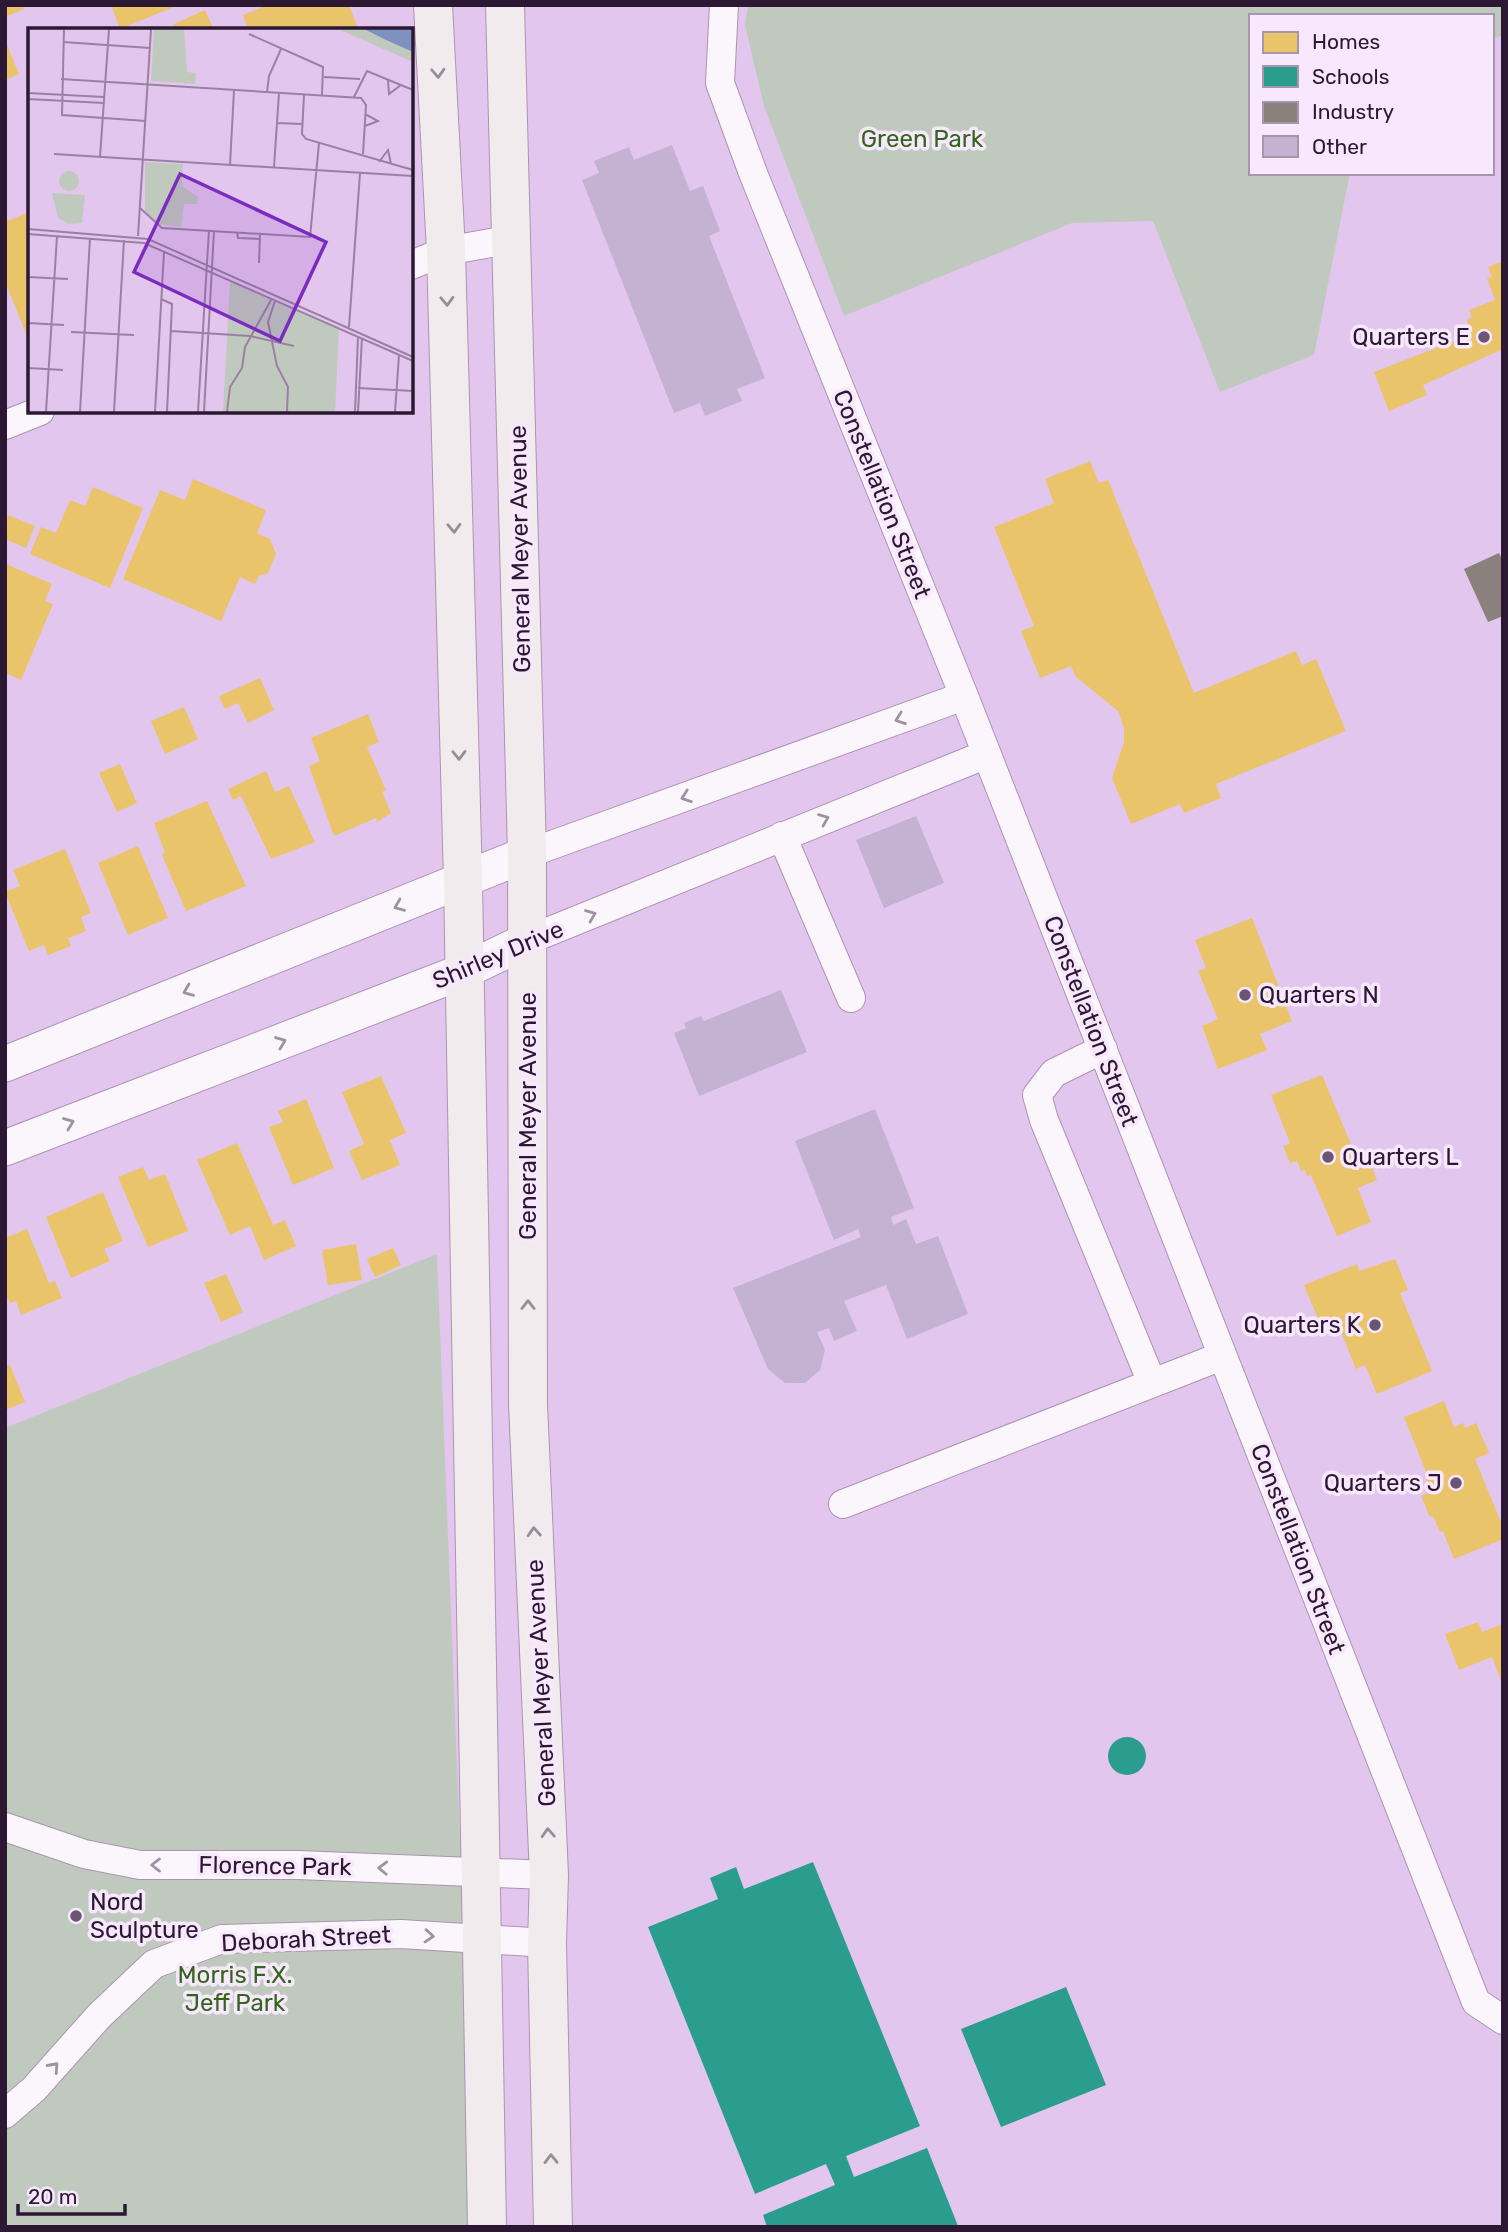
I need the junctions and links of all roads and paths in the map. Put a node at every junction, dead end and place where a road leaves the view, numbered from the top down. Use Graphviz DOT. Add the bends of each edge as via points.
graph roads {
  1 [pos="433,5"];
  2 [pos="505,5"];
  3 [pos="724,5"];
  4 [pos="513,239"];
  5 [pos="446,251"];
  6 [pos="413,264"];
  7 [pos="35,413"];
  8 [pos="5,425"];
  9 [pos="964,696"];
  10 [pos="987,754"];
  11 [pos="782,836"];
  12 [pos="527,854"];
  13 [pos="463,881"];
  14 [pos="528,940"];
  15 [pos="464,971"];
  16 [pos="851,998"];
  17 [pos="1102,1049"];
  18 [pos="5,1064"];
  19 [pos="5,1148"];
  20 [pos="1222,1356"];
  21 [pos="1152,1383"];
  22 [pos="843,1504"];
  23 [pos="5,1828"];
  24 [pos="480,1872"];
  25 [pos="550,1875"];
  26 [pos="483,1939"];
  27 [pos="547,1943"];
  28 [pos="1503,2020"];
  29 [pos="5,2114"];
  30 [pos="487,2227"];
  31 [pos="552,2227"];
  1 -- 5 [label="main road, one-way"];
  2 -- 4 [label="main road, General Meyer Avenue"];
  3 -- 9 [label="street, Constellation Street" via="720,83"];
  4 -- 5 [label="street"];
  4 -- 12 [label="main road, General Meyer Avenue"];
  5 -- 6 [label="street"];
  5 -- 13 [label="main road, one-way"];
  7 -- 8 [label="street"];
  9 -- 10 [label="street, Constellation Street"];
  9 -- 12 [label="street, one-way"];
  11 -- 10 [label="street, Shirley Drive, one-way"];
  10 -- 17 [label="street, Constellation Street"];
  14 -- 11 [label="street, Shirley Drive, one-way"];
  11 -- 16 [label="street"];
  12 -- 13 [label="street"];
  12 -- 14 [label="main road, General Meyer Avenue"];
  13 -- 15 [label="main road"];
  13 -- 18 [label="street, one-way"];
  14 -- 15 [label="street, Shirley Drive"];
  25 -- 14 [label="main road, General Meyer Avenue, one-way" via="528,1404"];
  19 -- 15 [label="street, Shirley Drive, one-way"];
  15 -- 24 [label="main road"];
  17 -- 20 [label="street, Constellation Street"];
  17 -- 21 [label="street" via="1054,1073 1037,1095"];
  20 -- 21 [label="street"];
  20 -- 28 [label="street, Constellation Street" via="1476,2002"];
  21 -- 22 [label="street"];
  24 -- 23 [label="street, Florence Park, one-way" via="298,1865 140,1866 84,1854"];
  24 -- 25 [label="street, Florence Park"];
  24 -- 26 [label="main road"];
  25 -- 27 [label="main road, General Meyer Avenue"];
  26 -- 27 [label="street, Deborah Street"];
  29 -- 26 [label="street, Deborah Street, one-way" via="154,1964 222,1939 401,1934"];
  26 -- 30 [label="main road"];
  31 -- 27 [label="main road, General Meyer Avenue, one-way"];
}
